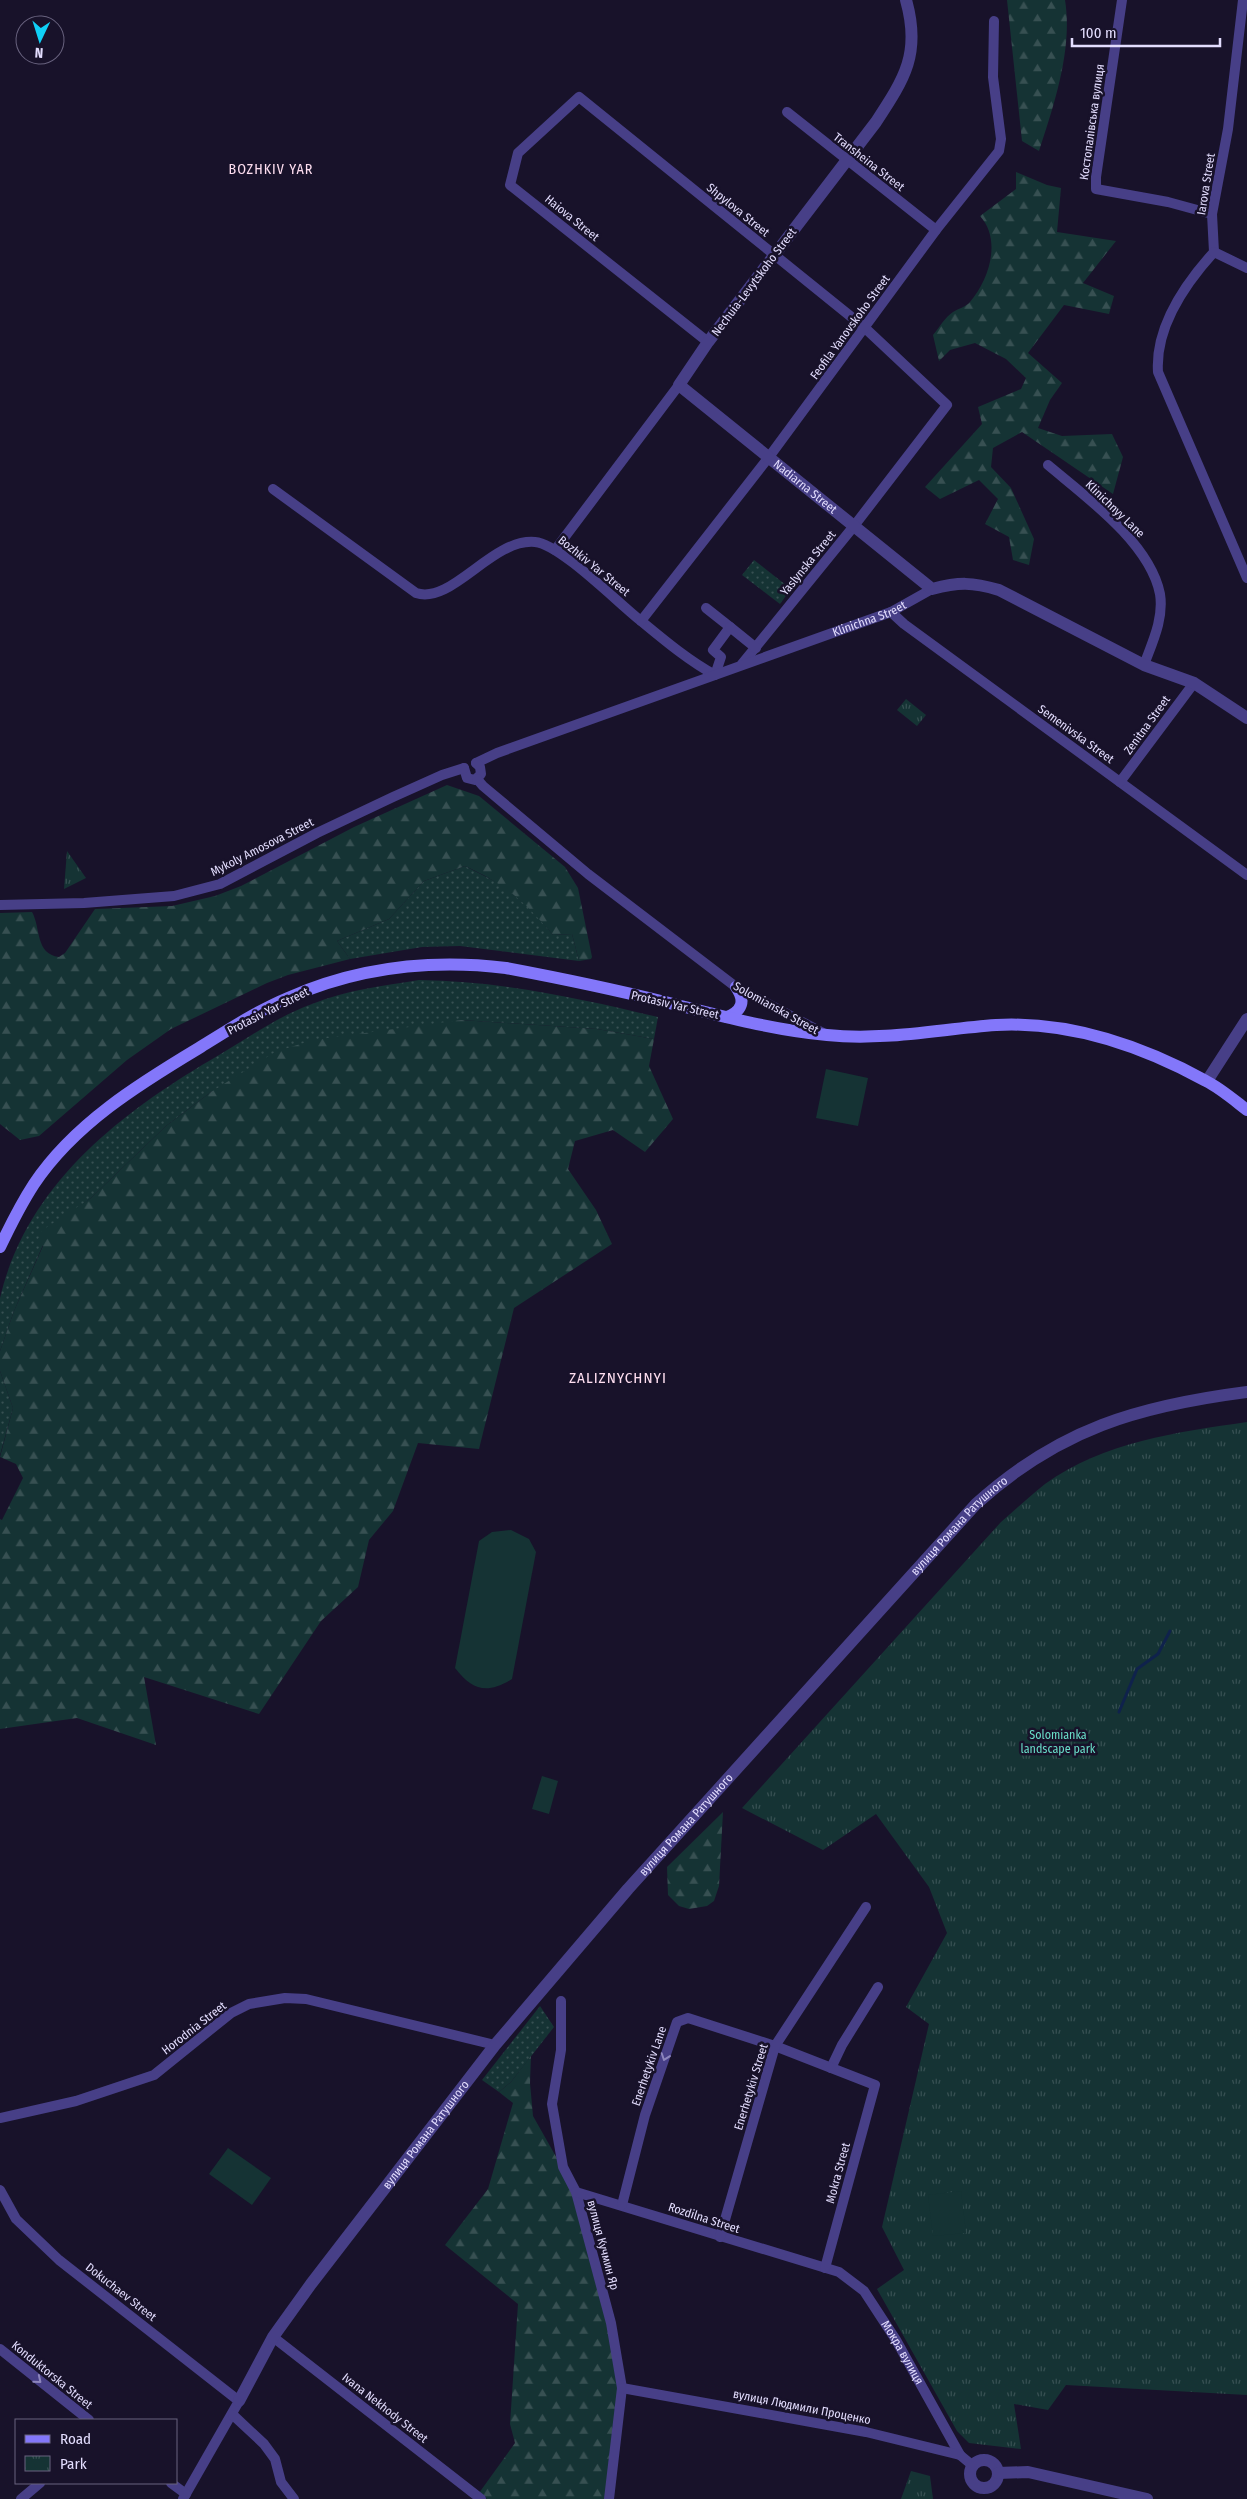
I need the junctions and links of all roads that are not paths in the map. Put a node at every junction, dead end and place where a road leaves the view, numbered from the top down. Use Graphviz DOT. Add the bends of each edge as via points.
graph roads {
  1 [pos="906,0"];
  2 [pos="1122,0"];
  3 [pos="1243,0"];
  4 [pos="994,21"];
  5 [pos="578,97"];
  6 [pos="787,112"];
  7 [pos="846,161"];
  8 [pos="1212,214"];
  9 [pos="936,230"];
  10 [pos="1214,252"];
  11 [pos="774,255"];
  12 [pos="1247,268"];
  13 [pos="865,328"];
  14 [pos="708,342"];
  15 [pos="679,385"];
  16 [pos="947,405"];
  17 [pos="769,457"];
  18 [pos="1048,465"];
  19 [pos="273,489"];
  20 [pos="854,526"];
  21 [pos="555,550"];
  22 [pos="1247,578"];
  23 [pos="932,589"];
  24 [pos="706,608"];
  25 [pos="891,612"];
  26 [pos="641,621"];
  27 [pos="730,627"];
  28 [pos="756,648"];
  29 [pos="742,664"];
  30 [pos="1144,665"];
  31 [pos="715,675"];
  32 [pos="1194,683"];
  33 [pos="1247,718"];
  34 [pos="476,763"];
  35 [pos="464,768"];
  36 [pos="478,779"];
  37 [pos="1120,782"];
  38 [pos="1247,874"];
  39 [pos="0,905"];
  40 [pos="736,987"];
  41 [pos="727,1017"];
  42 [pos="1247,1019"];
  43 [pos="828,1036"];
  44 [pos="1207,1081"];
  45 [pos="1247,1110"];
  46 [pos="0,1248"];
  47 [pos="1247,1392"];
  48 [pos="866,1907"];
  49 [pos="878,1987"];
  50 [pos="560,2001"];
  51 [pos="495,2045"];
  52 [pos="775,2046"];
  53 [pos="831,2068"];
  54 [pos="875,2085"];
  55 [pos="0,2118"];
  56 [pos="0,2190"];
  57 [pos="576,2192"];
  58 [pos="622,2205"];
  59 [pos="720,2237"];
  60 [pos="825,2268"];
  61 [pos="273,2337"];
  62 [pos="0,2349"];
  63 [pos="622,2388"];
  64 [pos="239,2401"];
  65 [pos="233,2415"];
  66 [pos="88,2419"];
  67 [pos="960,2456"];
  68 [pos="972,2466"];
  69 [pos="998,2473"];
  70 [pos="39,2484"];
  71 [pos="172,2484"];
  72 [pos="978,2487"];
  73 [pos="185,2497"];
  74 [pos="21,2499"];
  75 [pos="294,2499"];
  76 [pos="481,2499"];
  77 [pos="609,2499"];
  78 [pos="973,2499"];
  79 [pos="1148,2499"];
  1 -- 7 [label="street, Nechuia-Levytskoho Street" via="912,39 901,84"];
  2 -- 8 [label="street, Костопалівська вулиця" via="1096,189"];
  3 -- 8 [label="street, Iarova Street" via="1228,129"];
  4 -- 9 [label="street, Feofila Yanovskoho Street" via="993,77 1001,139 999,151"];
  5 -- 11 [label="street, Shpylova Street"];
  5 -- 14 [label="street, Haiova Street" via="518,154 510,185"];
  6 -- 7 [label="street, Transheina Street"];
  7 -- 9 [label="street, Transheina Street"];
  7 -- 11 [label="street, Nechuia-Levytskoho Street"];
  8 -- 10 [label="street, Iarova Street"];
  9 -- 13 [label="street, Feofila Yanovskoho Street"];
  10 -- 12 [label="street"];
  10 -- 22 [label="street" via="1178,301 1162,335 1157,355 1158,372"];
  11 -- 13 [label="street, Shpylova Street"];
  11 -- 14 [label="street, Nechuia-Levytskoho Street"];
  13 -- 16 [label="street, Shpylova Street"];
  13 -- 17 [label="street, Feofila Yanovskoho Street"];
  14 -- 15 [label="street, Nechuia-Levytskoho Street"];
  15 -- 17 [label="street, Nadiarna Street"];
  15 -- 21 [label="street, Nechuia-Levytskoho Street"];
  16 -- 20 [label="street, Yaslynska Street"];
  17 -- 20 [label="street, Nadiarna Street"];
  17 -- 26 [label="street, Feofila Yanovskoho Street"];
  18 -- 30 [label="street, Klinichnyy Lane" via="1128,536 1145,559 1160,594 1159,626"];
  19 -- 21 [label="street, Bozhkiv Yar Street" via="422,595 429,596 442,590 498,553 524,541 547,545"];
  20 -- 23 [label="street, Nadiarna Street"];
  20 -- 28 [label="street, Yaslynska Street"];
  21 -- 26 [label="street, Bozhkiv Yar Street"];
  23 -- 25 [label="street, Klinichna Street"];
  23 -- 30 [label="street, Klinichna Street" via="958,582 978,583 999,590"];
  24 -- 27 [label="street"];
  25 -- 29 [label="street, Klinichna Street"];
  25 -- 37 [label="street, Semenivska Street"];
  26 -- 31 [label="street, Bozhkiv Yar Street"];
  27 -- 28 [label="street"];
  27 -- 31 [label="street" via="713,650 721,657"];
  28 -- 29 [label="street, Yaslynska Street"];
  29 -- 31 [label="street, Klinichna Street"];
  30 -- 32 [label="street, Klinichna Street"];
  31 -- 34 [label="street, Klinichna Street"];
  32 -- 33 [label="street, Klinichna Street"];
  32 -- 37 [label="street, Zenitna Street"];
  34 -- 35 [label="street"];
  34 -- 36 [label="street" via="481,770"];
  35 -- 36 [label="street" via="467,778"];
  35 -- 39 [label="street, Mykoly Amosova Street" via="342,821 220,884 174,896"];
  36 -- 40 [label="street, Solomianska Street" via="588,874"];
  37 -- 38 [label="street, Semenivska Street"];
  40 -- 41 [label="main road" via="742,995 741,1008"];
  40 -- 43 [label="street, Solomianska Street"];
  41 -- 43 [label="main road, Protasiv Yar Street"];
  41 -- 46 [label="main road, Protasiv Yar Street" via="587,984 485,965 440,963 400,966 338,979 251,1017 128,1092 71,1141 35,1183"];
  42 -- 44 [label="street"];
  43 -- 44 [label="main road, Solomianska Street" via="872,1037 996,1025 1043,1026 1106,1038"];
  44 -- 45 [label="main road, Solomianska Street"];
  47 -- 51 [label="street, вулиця Романа Ратушного" via="1157,1408 1092,1427 1032,1459 1002,1481 976,1504 746,1757"];
  48 -- 52 [label="street, Enerhetykiv Street"];
  49 -- 53 [label="street"];
  50 -- 57 [label="street, вулиця Кучмин Яр" via="561,2050 552,2104 562,2167"];
  51 -- 55 [label="street, Horodnia Street" via="306,2000 265,2000 231,2013 154,2075 76,2101"];
  51 -- 61 [label="street, вулиця Романа Ратушного" via="322,2268"];
  52 -- 53 [label="street, Enerhetykiv Lane"];
  52 -- 58 [label="street, Enerhetykiv Lane, one-way" via="688,2018 677,2022 645,2115"];
  52 -- 59 [label="street, Enerhetykiv Street"];
  53 -- 54 [label="street, Enerhetykiv Lane"];
  54 -- 60 [label="street, Mokra Street"];
  56 -- 64 [label="street, Dokuchaev Street" via="16,2219 59,2260"];
  57 -- 58 [label="street, Rozdilna Street"];
  57 -- 63 [label="street, вулиця Кучмин Яр" via="611,2323"];
  58 -- 59 [label="street, Rozdilna Street"];
  59 -- 60 [label="street, Rozdilna Street"];
  60 -- 67 [label="street, Мокра вулиця" via="839,2272 864,2291 896,2340"];
  61 -- 64 [label="street, вулиця Романа Ратушного"];
  61 -- 76 [label="street, Ivana Nekhody Street"];
  62 -- 66 [label="street, Konduktorska Street, one-way"];
  63 -- 67 [label="street, вулиця Людмили Проценко" via="866,2432"];
  63 -- 77 [label="street, вулиця Кучмин Яр"];
  64 -- 65 [label="street"];
  65 -- 73 [label="street"];
  65 -- 75 [label="street" via="275,2459 282,2482"];
  67 -- 68 [label="street, вулиця Людмили Проценко"];
  68 -- 69 [label="street" via="979,2460 988,2460"];
  68 -- 72 [label="street" via="970,2478"];
  69 -- 72 [label="street" via="993,2485"];
  69 -- 79 [label="street" via="1028,2472"];
  70 -- 74 [label="street"];
  71 -- 73 [label="street"];
  72 -- 78 [label="street"];
}
